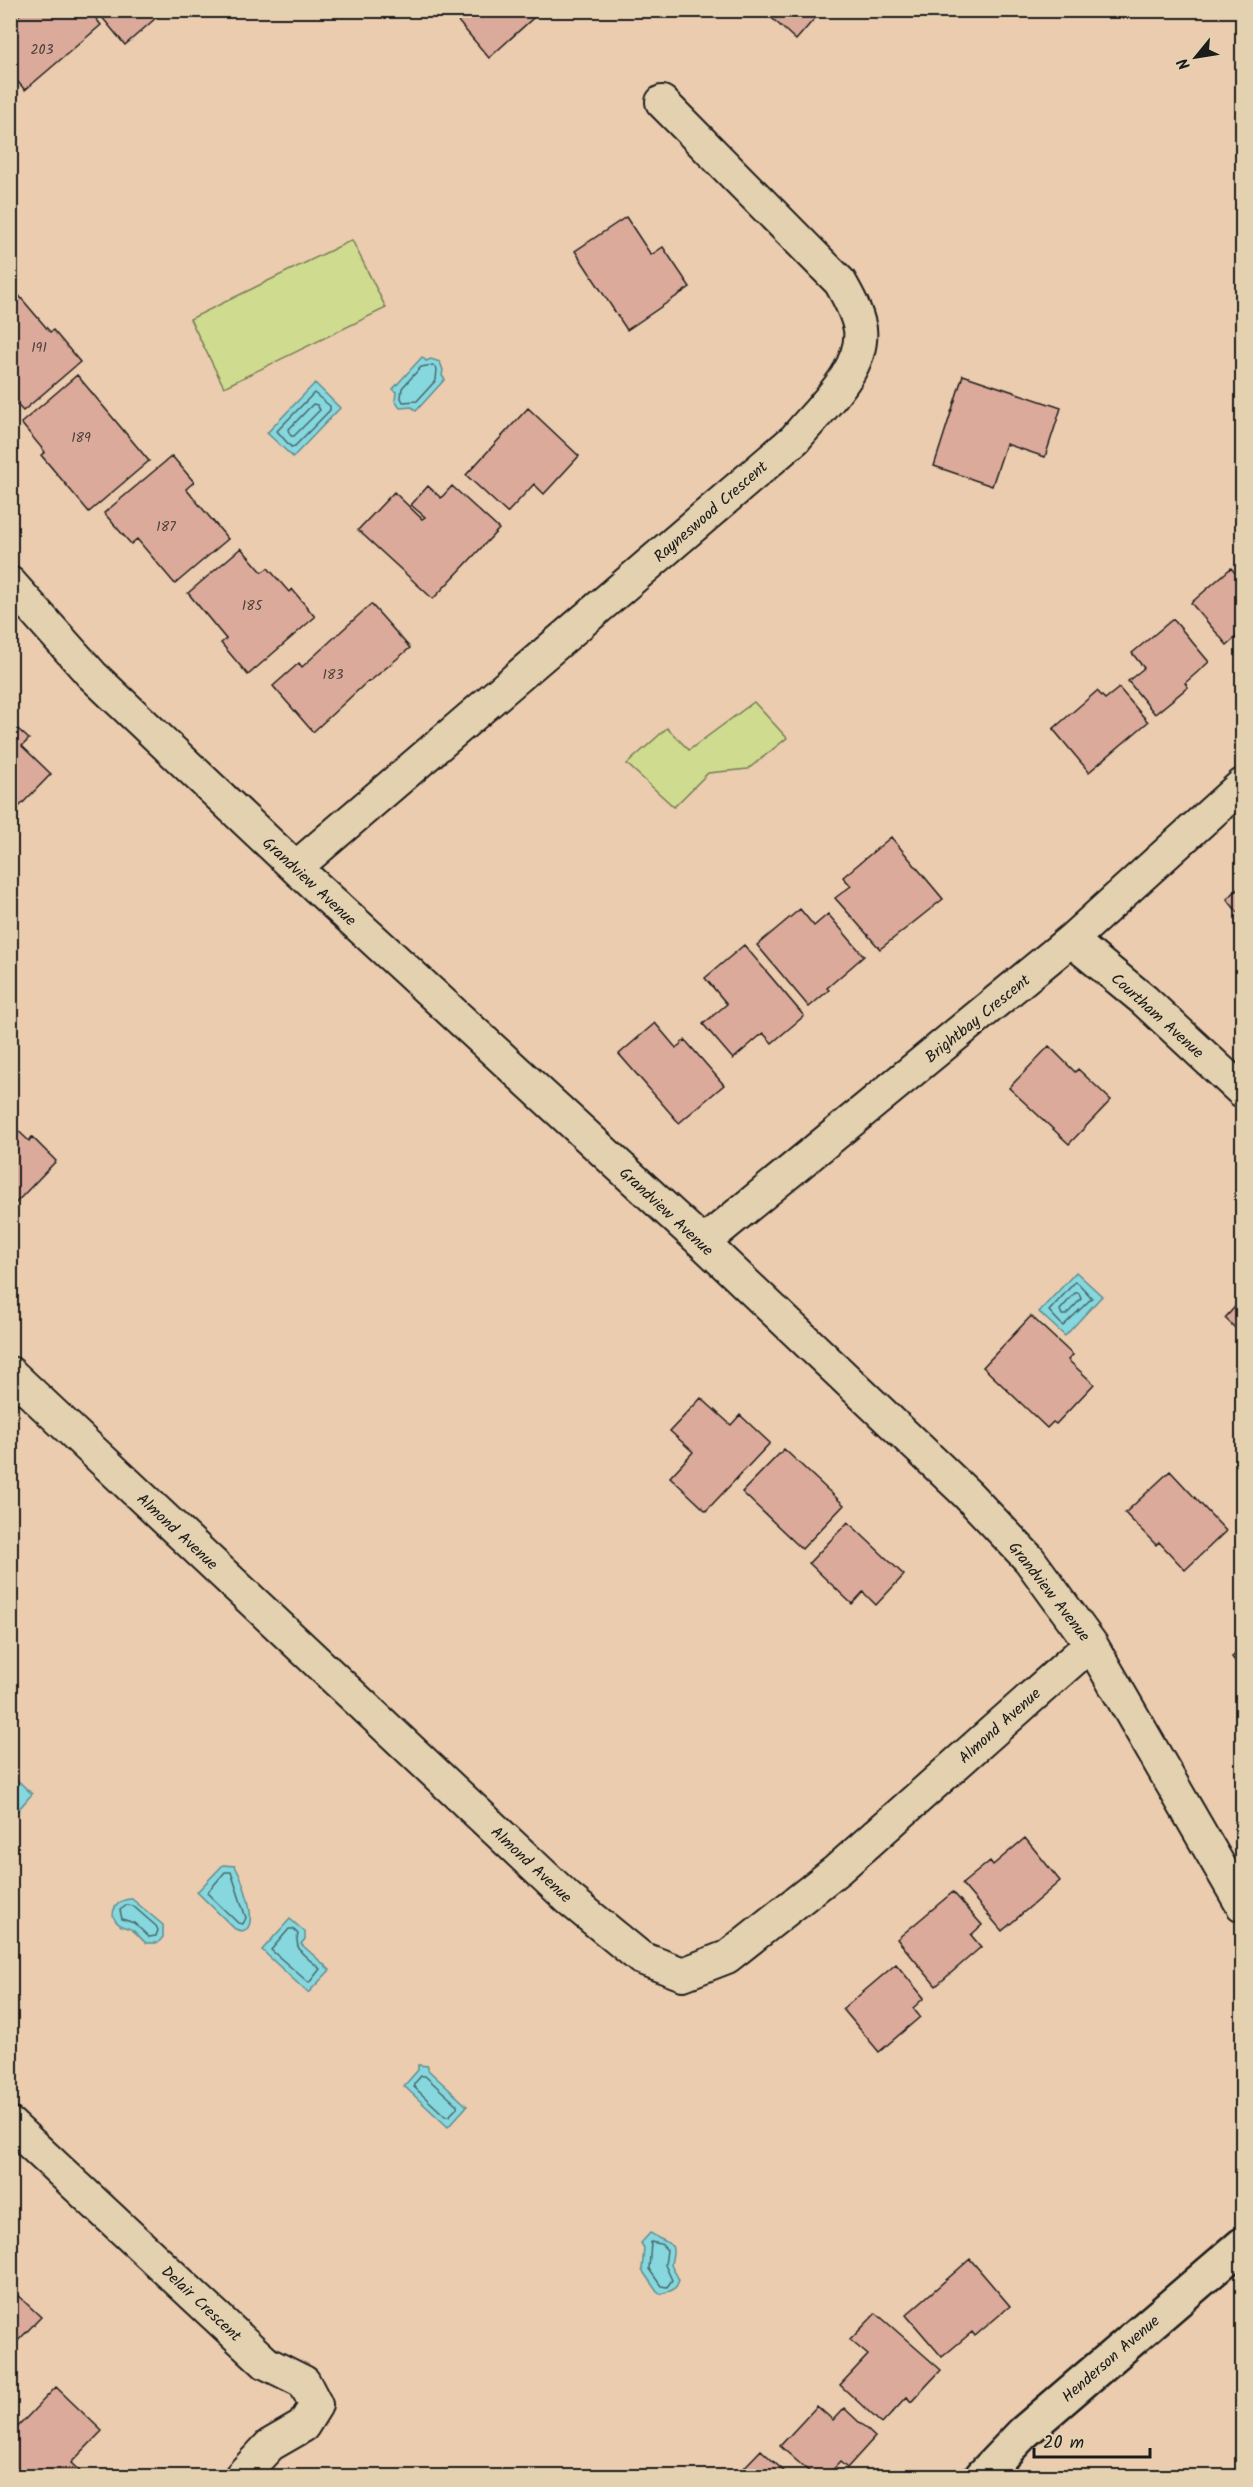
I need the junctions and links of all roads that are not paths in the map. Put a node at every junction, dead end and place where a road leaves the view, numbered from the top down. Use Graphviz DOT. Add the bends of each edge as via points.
graph roads {
  1 [pos="662,102"];
  2 [pos="10,583"];
  3 [pos="1242,784"];
  4 [pos="299,871"];
  5 [pos="1071,940"];
  6 [pos="1242,1091"];
  7 [pos="703,1243"];
  8 [pos="10,1373"];
  9 [pos="1091,1644"];
  10 [pos="1242,1905"];
  11 [pos="10,2124"];
  12 [pos="1242,2245"];
  13 [pos="241,2476"];
  14 [pos="981,2476"];
  1 -- 4 [label="street, Rayneswood Crescent" via="840,282 860,330 856,359 839,388 795,439 310,855"];
  2 -- 4 [label="street, Grandview Avenue" via="92,675"];
  3 -- 5 [label="street, Brightbay Crescent"];
  4 -- 7 [label="street, Grandview Avenue"];
  5 -- 6 [label="street, Courtham Avenue" via="1144,1000"];
  5 -- 7 [label="street, Brightbay Crescent"];
  7 -- 9 [label="street, Grandview Avenue" via="967,1494 1029,1559"];
  8 -- 9 [label="street, Almond Avenue" via="569,1899 641,1958 683,1974 727,1957 837,1870"];
  9 -- 10 [label="street, Grandview Avenue"];
  11 -- 13 [label="street, Delair Crescent" via="266,2363 304,2382 316,2405 303,2426 270,2445"];
  12 -- 14 [label="street, Henderson Avenue" via="1023,2433"];
}
